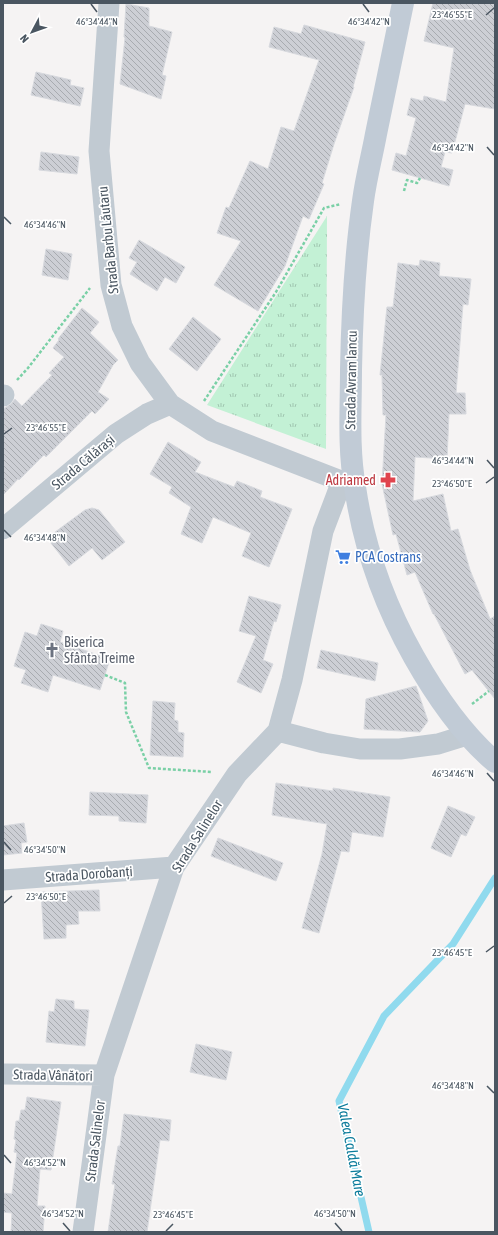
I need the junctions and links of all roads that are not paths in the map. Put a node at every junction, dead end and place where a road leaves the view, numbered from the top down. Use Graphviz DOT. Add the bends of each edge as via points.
graph roads {
  1 [pos="109,3"];
  2 [pos="403,3"];
  3 [pos="170,404"];
  4 [pos="348,483"];
  5 [pos="3,529"];
  6 [pos="278,732"];
  7 [pos="467,735"];
  8 [pos="495,762"];
  9 [pos="174,867"];
  10 [pos="3,880"];
  11 [pos="3,1074"];
  12 [pos="104,1075"];
  13 [pos="83,1232"];
  1 -- 3 [label="street, Strada Barbu Lăutaru" via="99,151 111,285 122,326 137,357"];
  2 -- 4 [label="main road, Strada Avram Iancu" via="363,198 352,317"];
  3 -- 4 [label="street, Strada Barbu Lăutaru" via="212,431"];
  3 -- 5 [label="street, Strada Călărași" via="147,414 116,434"];
  4 -- 6 [label="street, Strada Salinelor" via="323,531 292,680"];
  4 -- 7 [label="main road, Strada Avram Iancu" via="384,596 401,634 426,679"];
  6 -- 7 [label="street" via="360,749 400,749 438,744"];
  6 -- 9 [label="street, Strada Salinelor" via="237,774"];
  7 -- 8 [label="main road, Strada Avram Iancu"];
  9 -- 10 [label="street, Strada Dorobanți"];
  9 -- 12 [label="street, Strada Salinelor"];
  11 -- 12 [label="street, Strada Vânători"];
  12 -- 13 [label="street, Strada Salinelor"];
}
